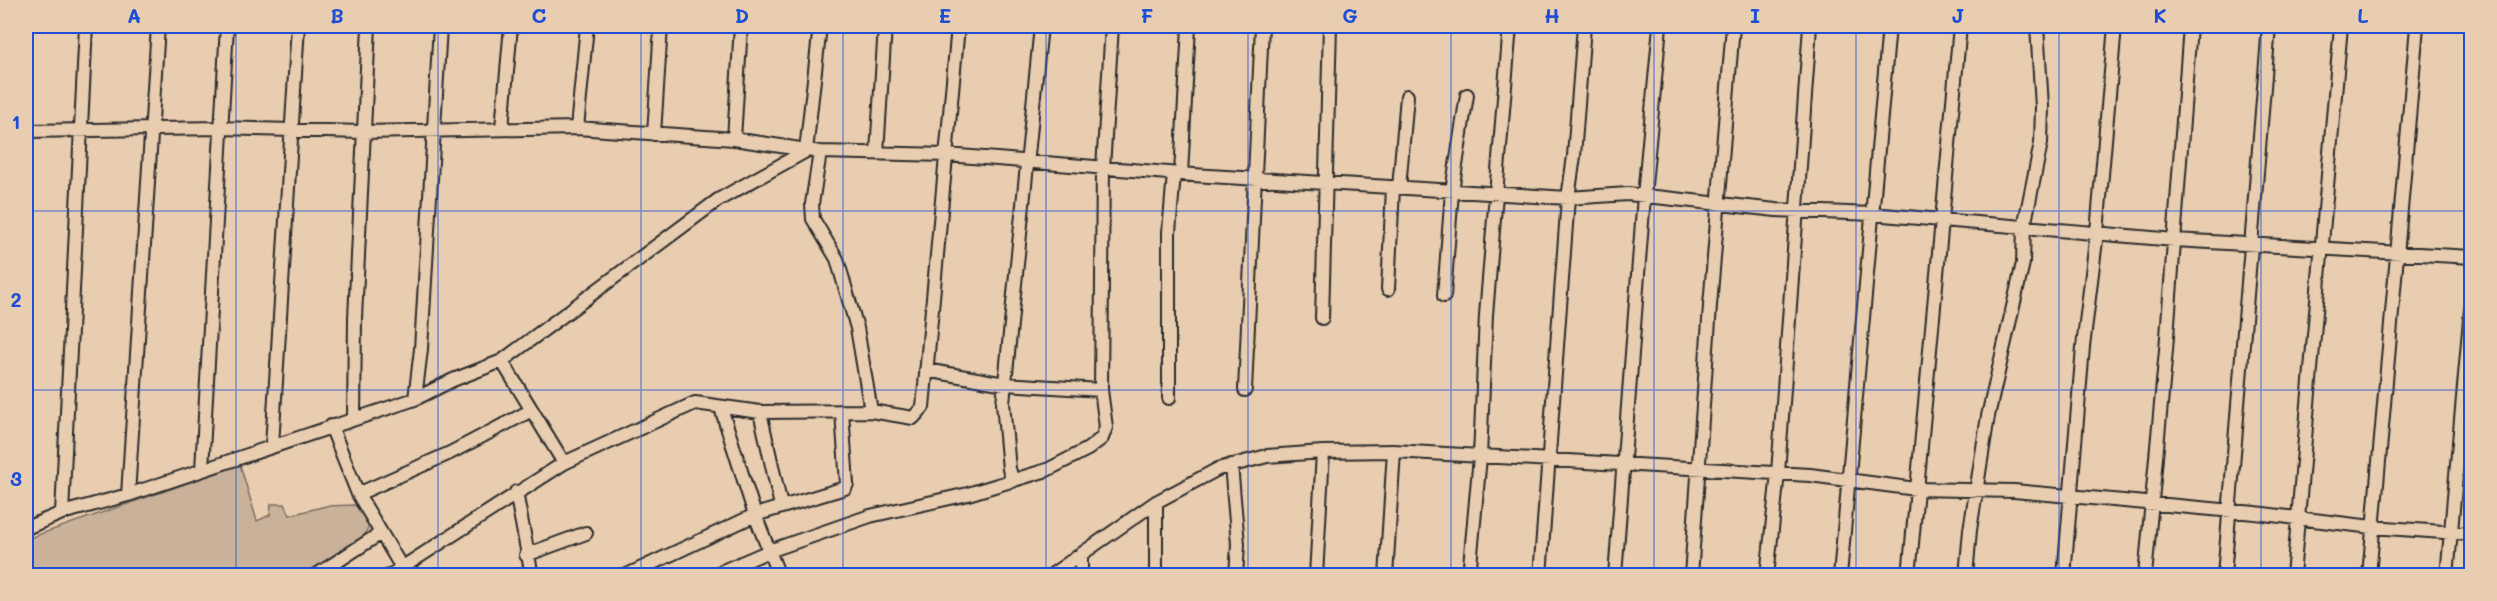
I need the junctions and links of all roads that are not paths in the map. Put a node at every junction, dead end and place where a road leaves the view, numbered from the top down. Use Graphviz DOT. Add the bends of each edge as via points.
graph roads {
  1 [pos="86,26"];
  2 [pos="158,26"];
  3 [pos="226,26"];
  4 [pos="298,26"];
  5 [pos="369,26"];
  6 [pos="440,26"];
  7 [pos="511,26"];
  8 [pos="587,26"];
  9 [pos="661,26"];
  10 [pos="741,26"];
  11 [pos="820,26"];
  12 [pos="885,26"];
  13 [pos="958,26"];
  14 [pos="1041,26"];
  15 [pos="1112,26"];
  16 [pos="1189,26"];
  17 [pos="1262,26"];
  18 [pos="1330,26"];
  19 [pos="1509,26"];
  20 [pos="1584,26"];
  21 [pos="1660,26"];
  22 [pos="1733,26"];
  23 [pos="1810,26"];
  24 [pos="1889,26"];
  25 [pos="1960,26"];
  26 [pos="2037,26"];
  27 [pos="2115,26"];
  28 [pos="2190,26"];
  29 [pos="2269,26"];
  30 [pos="2341,26"];
  31 [pos="2417,26"];
  32 [pos="1407,96"];
  33 [pos="1467,96"];
  34 [pos="152,128"];
  35 [pos="221,128"];
  36 [pos="289,128"];
  37 [pos="502,128"];
  38 [pos="577,128"];
  39 [pos="433,129"];
  40 [pos="26,131"];
  41 [pos="79,131"];
  42 [pos="362,132"];
  43 [pos="654,134"];
  44 [pos="734,139"];
  45 [pos="806,151"];
  46 [pos="820,152"];
  47 [pos="877,153"];
  48 [pos="947,155"];
  49 [pos="1026,162"];
  50 [pos="1103,168"];
  51 [pos="1178,174"];
  52 [pos="1253,179"];
  53 [pos="1324,183"];
  54 [pos="1396,188"];
  55 [pos="1452,191"];
  56 [pos="1498,194"];
  57 [pos="1644,196"];
  58 [pos="1568,198"];
  59 [pos="1719,206"];
  60 [pos="1796,211"];
  61 [pos="1872,214"];
  62 [pos="1941,221"];
  63 [pos="2024,227"];
  64 [pos="2097,232"];
  65 [pos="2175,240"];
  66 [pos="2251,244"];
  67 [pos="2322,249"];
  68 [pos="2397,254"];
  69 [pos="2472,257"];
  70 [pos="1388,289"];
  71 [pos="1444,296"];
  72 [pos="2472,297"];
  73 [pos="1322,318"];
  74 [pos="502,362"];
  75 [pos="926,370"];
  76 [pos="1005,384"];
  77 [pos="1101,390"];
  78 [pos="1245,390"];
  79 [pos="1169,398"];
  80 [pos="415,399"];
  81 [pos="721,408"];
  82 [pos="532,410"];
  83 [pos="871,411"];
  84 [pos="760,412"];
  85 [pos="842,412"];
  86 [pos="354,419"];
  87 [pos="331,426"];
  88 [pos="272,446"];
  89 [pos="1394,451"];
  90 [pos="1323,453"];
  91 [pos="1480,457"];
  92 [pos="1550,462"];
  93 [pos="564,463"];
  94 [pos="1231,465"];
  95 [pos="1623,465"];
  96 [pos="202,469"];
  97 [pos="1700,470"];
  98 [pos="1778,473"];
  99 [pos="1848,480"];
  100 [pos="1013,482"];
  101 [pos="1978,488"];
  102 [pos="1916,489"];
  103 [pos="516,492"];
  104 [pos="357,494"];
  105 [pos="128,495"];
  106 [pos="2069,495"];
  107 [pos="1156,502"];
  108 [pos="2150,503"];
  109 [pos="780,506"];
  110 [pos="2230,511"];
  111 [pos="62,513"];
  112 [pos="755,514"];
  113 [pos="2298,518"];
  114 [pos="2372,527"];
  115 [pos="26,528"];
  116 [pos="2451,532"];
  117 [pos="381,533"];
  118 [pos="586,533"];
  119 [pos="2472,534"];
  120 [pos="769,551"];
  121 [pos="1081,554"];
  122 [pos="526,555"];
  123 [pos="402,568"];
  124 [pos="315,576"];
  125 [pos="389,576"];
  126 [pos="532,576"];
  127 [pos="625,576"];
  128 [pos="711,576"];
  129 [pos="779,576"];
  130 [pos="1050,576"];
  131 [pos="1081,576"];
  132 [pos="1156,576"];
  133 [pos="1236,576"];
  134 [pos="1316,576"];
  135 [pos="1386,576"];
  136 [pos="1469,576"];
  137 [pos="1540,576"];
  138 [pos="1615,576"];
  139 [pos="1691,576"];
  140 [pos="1767,576"];
  141 [pos="1840,576"];
  142 [pos="1909,576"];
  143 [pos="1966,576"];
  144 [pos="2064,576"];
  145 [pos="2145,576"];
  146 [pos="2223,576"];
  147 [pos="2293,576"];
  148 [pos="2369,576"];
  149 [pos="2447,576"];
  1 -- 41 [label="street"];
  2 -- 34 [label="street"];
  3 -- 35 [label="street"];
  4 -- 36 [label="street"];
  5 -- 42 [label="street"];
  6 -- 39 [label="street"];
  7 -- 37 [label="street"];
  8 -- 38 [label="street"];
  9 -- 43 [label="street"];
  10 -- 44 [label="street"];
  11 -- 45 [label="street"];
  12 -- 47 [label="street"];
  13 -- 48 [label="street"];
  14 -- 49 [label="street"];
  15 -- 50 [label="street"];
  16 -- 51 [label="street"];
  17 -- 52 [label="street"];
  18 -- 53 [label="street"];
  19 -- 56 [label="street"];
  20 -- 58 [label="street"];
  21 -- 57 [label="street"];
  22 -- 59 [label="street"];
  23 -- 60 [label="street"];
  24 -- 61 [label="street"];
  25 -- 62 [label="street"];
  26 -- 63 [label="street" via="2041,143"];
  27 -- 64 [label="street"];
  28 -- 65 [label="street"];
  29 -- 66 [label="street"];
  30 -- 67 [label="street"];
  31 -- 68 [label="street"];
  32 -- 54 [label="street"];
  33 -- 55 [label="street"];
  34 -- 35 [label="street"];
  34 -- 41 [label="street"];
  34 -- 105 [label="street"];
  35 -- 36 [label="street"];
  35 -- 96 [label="street"];
  36 -- 42 [label="street"];
  36 -- 88 [label="street"];
  37 -- 38 [label="street"];
  37 -- 39 [label="street"];
  38 -- 43 [label="street"];
  39 -- 42 [label="street"];
  39 -- 80 [label="street"];
  40 -- 41 [label="street"];
  41 -- 111 [label="street"];
  42 -- 86 [label="street"];
  43 -- 44 [label="street"];
  44 -- 45 [label="street"];
  45 -- 46 [label="street"];
  45 -- 74 [label="street" via="718,200"];
  46 -- 47 [label="street"];
  46 -- 83 [label="street" via="813,219 837,259 857,328"];
  47 -- 48 [label="street"];
  48 -- 49 [label="street"];
  48 -- 75 [label="street"];
  49 -- 50 [label="street"];
  49 -- 76 [label="street"];
  50 -- 51 [label="street"];
  50 -- 77 [label="street"];
  51 -- 52 [label="street"];
  51 -- 79 [label="street" via="1169,232"];
  52 -- 53 [label="street"];
  52 -- 78 [label="street"];
  53 -- 54 [label="street"];
  53 -- 73 [label="street"];
  54 -- 55 [label="street"];
  54 -- 70 [label="street"];
  55 -- 56 [label="street"];
  55 -- 71 [label="street"];
  56 -- 58 [label="street"];
  56 -- 91 [label="street" via="1486,315"];
  57 -- 58 [label="street" via="1603,194"];
  57 -- 59 [label="street"];
  57 -- 95 [label="street"];
  58 -- 92 [label="street"];
  59 -- 60 [label="street"];
  59 -- 97 [label="street"];
  60 -- 61 [label="street"];
  60 -- 98 [label="street"];
  61 -- 62 [label="street"];
  61 -- 99 [label="street"];
  62 -- 63 [label="street"];
  62 -- 102 [label="street"];
  63 -- 64 [label="street"];
  63 -- 101 [label="street" via="2023,263 1990,405"];
  64 -- 65 [label="street"];
  64 -- 106 [label="street"];
  65 -- 66 [label="street"];
  65 -- 108 [label="street"];
  66 -- 67 [label="street"];
  66 -- 110 [label="street"];
  67 -- 68 [label="street"];
  67 -- 113 [label="street"];
  68 -- 69 [label="street"];
  68 -- 114 [label="street"];
  72 -- 116 [label="street"];
  74 -- 80 [label="street"];
  74 -- 82 [label="street"];
  75 -- 76 [label="street"];
  75 -- 83 [label="street" via="919,414 913,418"];
  76 -- 77 [label="street"];
  76 -- 100 [label="street" via="1005,439"];
  77 -- 100 [label="street" via="1106,427 1102,438 1047,470"];
  80 -- 86 [label="street"];
  81 -- 84 [label="street"];
  81 -- 93 [label="street" via="695,403"];
  81 -- 112 [label="street"];
  82 -- 93 [label="street"];
  82 -- 104 [label="street" via="450,453"];
  83 -- 85 [label="street"];
  84 -- 85 [label="street"];
  84 -- 109 [label="street"];
  85 -- 109 [label="street" via="847,484"];
  86 -- 87 [label="street"];
  87 -- 88 [label="street"];
  87 -- 104 [label="street"];
  88 -- 96 [label="street"];
  89 -- 90 [label="street"];
  89 -- 91 [label="street"];
  89 -- 135 [label="street"];
  90 -- 94 [label="street" via="1267,456"];
  90 -- 134 [label="street"];
  91 -- 92 [label="street"];
  91 -- 136 [label="street"];
  92 -- 95 [label="street"];
  92 -- 137 [label="street"];
  93 -- 103 [label="street"];
  94 -- 107 [label="street"];
  94 -- 133 [label="street" via="1238,544"];
  95 -- 97 [label="street"];
  95 -- 138 [label="street"];
  96 -- 105 [label="street"];
  97 -- 98 [label="street"];
  97 -- 139 [label="street"];
  98 -- 99 [label="street"];
  98 -- 140 [label="street"];
  99 -- 102 [label="street"];
  99 -- 141 [label="street"];
  100 -- 120 [label="street" via="870,516"];
  101 -- 102 [label="street"];
  101 -- 106 [label="street"];
  101 -- 143 [label="street"];
  102 -- 142 [label="street"];
  103 -- 122 [label="street"];
  103 -- 123 [label="street"];
  104 -- 117 [label="street"];
  105 -- 111 [label="street"];
  106 -- 108 [label="street"];
  106 -- 144 [label="street"];
  107 -- 121 [label="street"];
  107 -- 132 [label="street"];
  108 -- 110 [label="street"];
  108 -- 145 [label="street"];
  109 -- 112 [label="street"];
  110 -- 113 [label="street"];
  110 -- 146 [label="street"];
  111 -- 115 [label="street"];
  112 -- 120 [label="street"];
  112 -- 127 [label="street"];
  113 -- 114 [label="street"];
  113 -- 147 [label="street"];
  114 -- 116 [label="street"];
  114 -- 148 [label="street"];
  116 -- 119 [label="street"];
  116 -- 149 [label="street"];
  117 -- 123 [label="street"];
  117 -- 124 [label="street"];
  118 -- 122 [label="street"];
  120 -- 128 [label="street"];
  120 -- 129 [label="street"];
  121 -- 130 [label="street"];
  121 -- 131 [label="street"];
  122 -- 126 [label="street"];
  123 -- 125 [label="street"];
}
